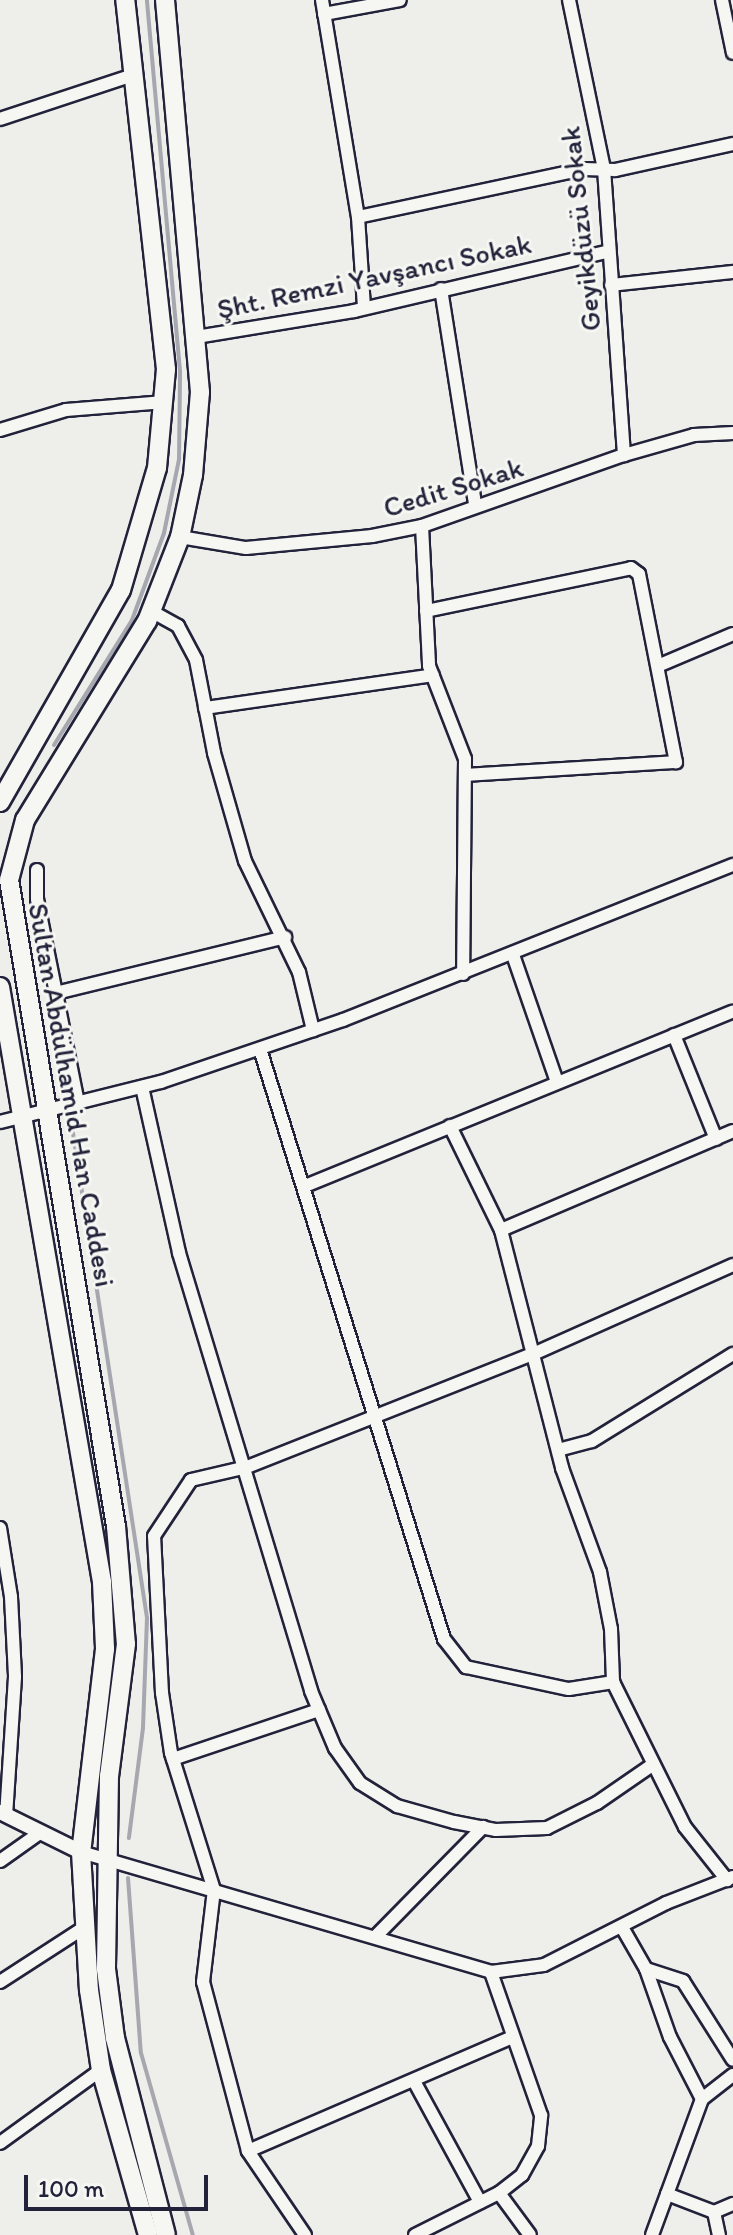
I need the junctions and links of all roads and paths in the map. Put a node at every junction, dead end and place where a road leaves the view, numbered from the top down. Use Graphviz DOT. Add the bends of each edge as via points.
graph roads {
  1 [pos="125,0"];
  2 [pos="165,0"];
  3 [pos="322,0"];
  4 [pos="400,0"];
  5 [pos="569,0"];
  6 [pos="722,0"];
  7 [pos="324,14"];
  8 [pos="733,53"];
  9 [pos="130,76"];
  10 [pos="0,119"];
  11 [pos="733,144"];
  12 [pos="604,169"];
  13 [pos="358,217"];
  14 [pos="609,251"];
  15 [pos="733,272"];
  16 [pos="611,285"];
  17 [pos="441,289"];
  18 [pos="364,308"];
  19 [pos="196,337"];
  20 [pos="165,402"];
  21 [pos="0,430"];
  22 [pos="733,433"];
  23 [pos="733,439"];
  24 [pos="624,455"];
  25 [pos="475,503"];
  26 [pos="422,526"];
  27 [pos="180,537"];
  28 [pos="151,611"];
  29 [pos="426,611"];
  30 [pos="733,634"];
  31 [pos="660,665"];
  32 [pos="433,675"];
  33 [pos="205,708"];
  34 [pos="466,775"];
  35 [pos="0,802"];
  36 [pos="733,865"];
  37 [pos="37,870"];
  38 [pos="285,937"];
  39 [pos="513,955"];
  40 [pos="463,974"];
  41 [pos="0,987"];
  42 [pos="56,993"];
  43 [pos="733,1011"];
  44 [pos="313,1030"];
  45 [pos="674,1035"];
  46 [pos="260,1049"];
  47 [pos="557,1082"];
  48 [pos="142,1087"];
  49 [pos="78,1103"];
  50 [pos="48,1110"];
  51 [pos="22,1116"];
  52 [pos="0,1122"];
  53 [pos="450,1126"];
  54 [pos="733,1131"];
  55 [pos="716,1139"];
  56 [pos="305,1186"];
  57 [pos="501,1230"];
  58 [pos="733,1265"];
  59 [pos="533,1354"];
  60 [pos="733,1354"];
  61 [pos="375,1413"];
  62 [pos="558,1450"];
  63 [pos="247,1467"];
  64 [pos="0,1528"];
  65 [pos="14,1655"];
  66 [pos="0,1660"];
  67 [pos="613,1682"];
  68 [pos="319,1710"];
  69 [pos="173,1759"];
  70 [pos="652,1765"];
  71 [pos="3,1813"];
  72 [pos="483,1827"];
  73 [pos="41,1832"];
  74 [pos="81,1852"];
  75 [pos="105,1858"];
  76 [pos="0,1861"];
  77 [pos="730,1879"];
  78 [pos="214,1890"];
  79 [pos="85,1927"];
  80 [pos="623,1929"];
  81 [pos="376,1936"];
  82 [pos="646,1969"];
  83 [pos="491,1972"];
  84 [pos="0,1982"];
  85 [pos="513,2037"];
  86 [pos="733,2060"];
  87 [pos="101,2070"];
  88 [pos="733,2075"];
  89 [pos="414,2081"];
  90 [pos="702,2099"];
  91 [pos="0,2143"];
  92 [pos="248,2151"];
  93 [pos="499,2193"];
  94 [pos="667,2194"];
  95 [pos="480,2202"];
  96 [pos="733,2204"];
  97 [pos="714,2212"];
  98 [pos="148,2235"];
  99 [pos="166,2235"];
  100 [pos="305,2235"];
  101 [pos="415,2235"];
  102 [pos="530,2235"];
  103 [pos="652,2235"];
  104 [pos="719,2235"];
  1 -- 9 [label="main road"];
  2 -- 19 [label="main road, Sultan Abdülhamid Han Caddesi"];
  3 -- 7 [label="street"];
  4 -- 7 [label="street"];
  5 -- 12 [label="street, Geyikdüzü Sokak"];
  6 -- 8 [label="street"];
  7 -- 13 [label="street"];
  9 -- 10 [label="street"];
  9 -- 20 [label="main road" via="156,272"];
  11 -- 12 [label="street"];
  12 -- 13 [label="street"];
  12 -- 14 [label="street, Geyikdüzü Sokak"];
  13 -- 18 [label="street"];
  14 -- 16 [label="street, Geyikdüzü Sokak"];
  14 -- 17 [label="street, Şht. Remzi Yavşancı Sokak"];
  15 -- 16 [label="street"];
  16 -- 24 [label="street, Geyikdüzü Sokak"];
  17 -- 18 [label="street, Şht. Remzi Yavşancı Sokak"];
  17 -- 25 [label="street"];
  18 -- 19 [label="street, Şht. Remzi Yavşancı Sokak"];
  19 -- 27 [label="main road, Sultan Abdülhamid Han Caddesi" via="197,434"];
  20 -- 21 [label="street" via="66,410"];
  20 -- 35 [label="main road" via="148,508 121,590"];
  22 -- 23 [label="street"];
  22 -- 24 [label="street, Cedit Sokak" via="694,435"];
  24 -- 25 [label="street, Cedit Sokak" via="581,474"];
  25 -- 26 [label="street, Cedit Sokak"];
  26 -- 27 [label="street, Cedit Sokak" via="246,548"];
  26 -- 29 [label="street"];
  27 -- 28 [label="main road, Sultan Abdülhamid Han Caddesi"];
  28 -- 33 [label="street" via="178,626 196,660"];
  28 -- 50 [label="main road, Sultan Abdülhamid Han Caddesi" via="25,820 13,854 10,908"];
  29 -- 31 [label="street" via="631,568 639,574"];
  29 -- 32 [label="street"];
  30 -- 31 [label="street"];
  31 -- 34 [label="street" via="676,762"];
  32 -- 33 [label="street"];
  32 -- 34 [label="street" via="458,734"];
  33 -- 38 [label="street" via="245,861"];
  34 -- 40 [label="street"];
  36 -- 39 [label="street"];
  37 -- 42 [label="street" via="37,899"];
  38 -- 42 [label="street"];
  38 -- 44 [label="street"];
  39 -- 40 [label="street"];
  39 -- 47 [label="street"];
  40 -- 44 [label="street"];
  41 -- 51 [label="main road, Sultan Abdülhamid Han Caddesi"];
  42 -- 49 [label="street"];
  43 -- 45 [label="street"];
  44 -- 46 [label="street"];
  45 -- 47 [label="street"];
  45 -- 55 [label="street"];
  46 -- 48 [label="street"];
  46 -- 56 [label="street"];
  47 -- 53 [label="street"];
  48 -- 49 [label="street"];
  48 -- 63 [label="street" via="179,1253"];
  49 -- 50 [label="street"];
  50 -- 51 [label="street"];
  50 -- 75 [label="main road, Sultan Abdülhamid Han Caddesi" via="116,1526 126,1644"];
  51 -- 52 [label="street"];
  51 -- 74 [label="main road, Sultan Abdülhamid Han Caddesi" via="102,1582 105,1649"];
  53 -- 56 [label="street"];
  53 -- 57 [label="street"];
  54 -- 55 [label="street"];
  55 -- 57 [label="street"];
  56 -- 61 [label="street"];
  57 -- 59 [label="street"];
  58 -- 59 [label="street"];
  59 -- 61 [label="street"];
  59 -- 62 [label="street"];
  60 -- 62 [label="street" via="592,1441"];
  61 -- 63 [label="street"];
  61 -- 67 [label="street" via="444,1639 466,1667 569,1689"];
  62 -- 67 [label="street" via="600,1572 611,1629"];
  63 -- 68 [label="street"];
  63 -- 69 [label="street" via="191,1480 154,1536 162,1693"];
  64 -- 65 [label="street"];
  65 -- 66 [label="street"];
  65 -- 71 [label="street" via="13,1759"];
  67 -- 70 [label="street"];
  68 -- 69 [label="street"];
  68 -- 72 [label="street" via="335,1748 360,1783 397,1806"];
  69 -- 78 [label="street"];
  70 -- 72 [label="street" via="597,1803 547,1828"];
  70 -- 77 [label="street" via="685,1827"];
  71 -- 73 [label="street"];
  72 -- 81 [label="street"];
  73 -- 74 [label="street"];
  73 -- 76 [label="street"];
  74 -- 75 [label="street"];
  74 -- 79 [label="main road, Sultan Abdülhamid Han Caddesi"];
  75 -- 78 [label="street"];
  75 -- 99 [label="main road, Sultan Abdülhamid Han Caddesi" via="106,1969 115,2038"];
  77 -- 80 [label="street" via="666,1903"];
  78 -- 81 [label="street"];
  78 -- 92 [label="street" via="203,1982"];
  79 -- 84 [label="street"];
  79 -- 87 [label="main road, Sultan Abdülhamid Han Caddesi"];
  80 -- 82 [label="street"];
  80 -- 83 [label="street" via="544,1965"];
  81 -- 83 [label="street"];
  82 -- 86 [label="street" via="683,1981"];
  82 -- 90 [label="street" via="670,2037"];
  83 -- 85 [label="street"];
  85 -- 89 [label="street"];
  85 -- 93 [label="street" via="541,2115 538,2146 527,2166"];
  87 -- 91 [label="street"];
  87 -- 98 [label="main road, Sultan Abdülhamid Han Caddesi"];
  88 -- 90 [label="street"];
  89 -- 92 [label="street"];
  89 -- 95 [label="street"];
  90 -- 94 [label="street"];
  92 -- 100 [label="street"];
  93 -- 95 [label="street"];
  93 -- 102 [label="street"];
  94 -- 97 [label="street"];
  94 -- 103 [label="street"];
  95 -- 101 [label="street"];
  96 -- 97 [label="street"];
  97 -- 104 [label="street"];
}
